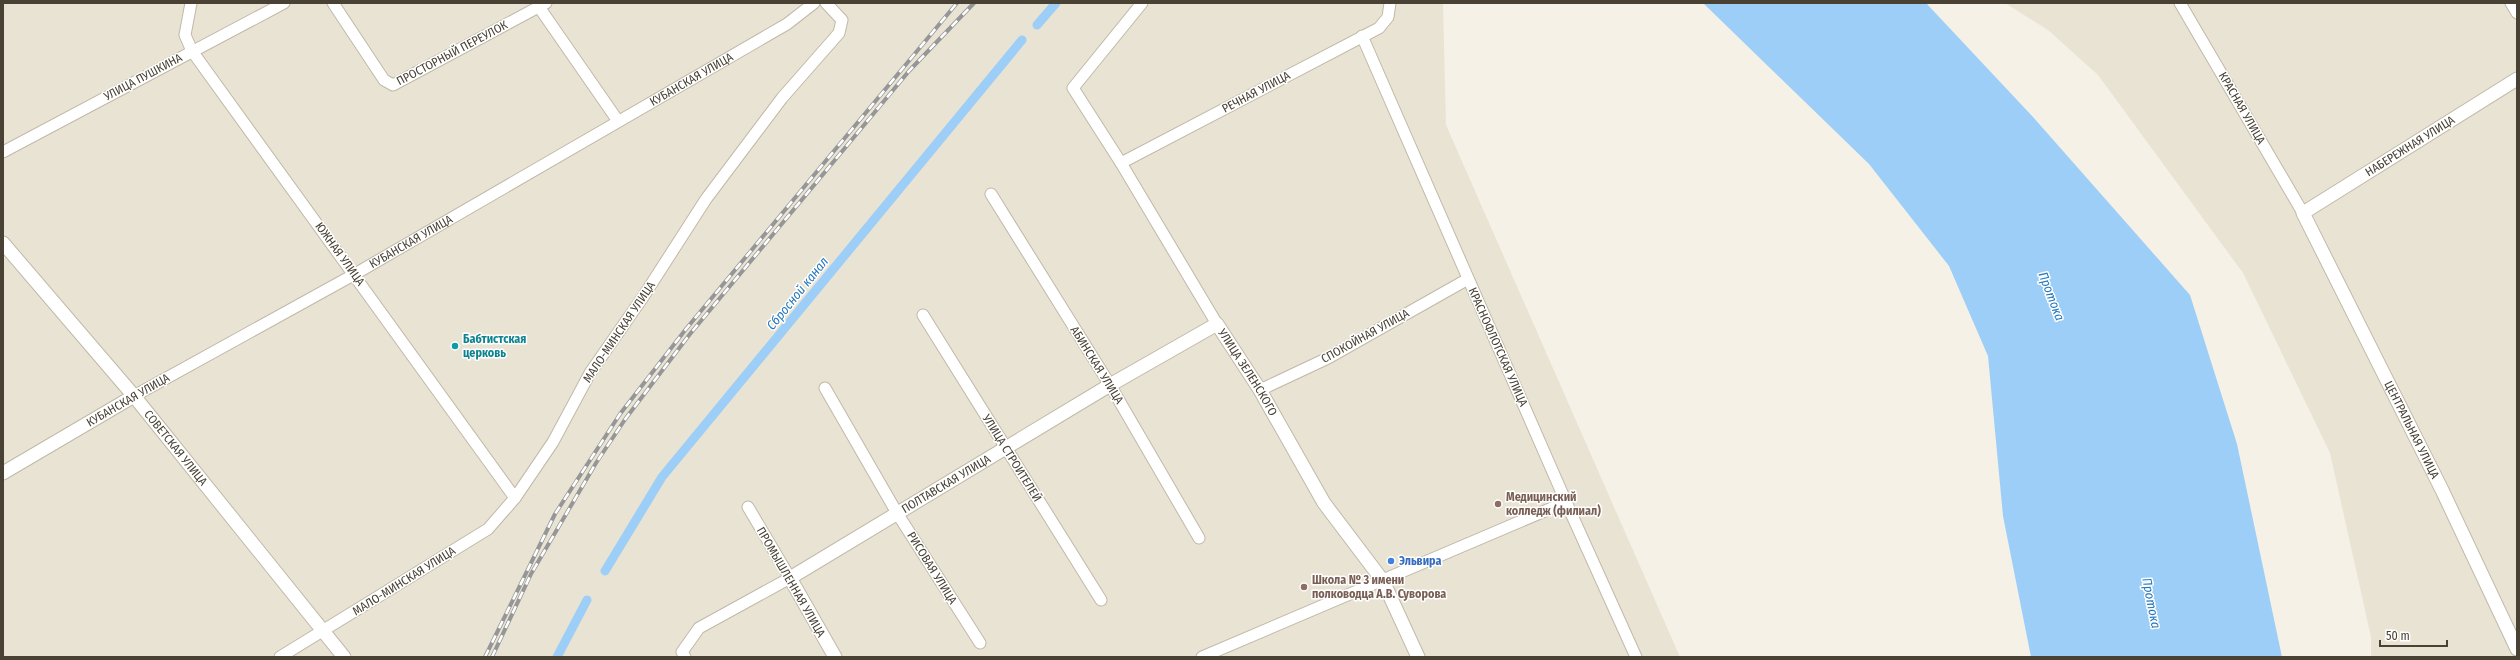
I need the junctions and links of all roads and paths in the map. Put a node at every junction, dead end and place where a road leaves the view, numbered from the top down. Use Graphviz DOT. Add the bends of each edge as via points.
graph roads {
  1 [pos="191,3"];
  2 [pos="284,3"];
  3 [pos="332,3"];
  4 [pos="814,3"];
  5 [pos="826,3"];
  6 [pos="1142,3"];
  7 [pos="1390,3"];
  8 [pos="2180,3"];
  9 [pos="2511,3"];
  10 [pos="543,5"];
  11 [pos="2517,13"];
  12 [pos="1362,36"];
  13 [pos="192,51"];
  14 [pos="2517,79"];
  15 [pos="618,121"];
  16 [pos="3,152"];
  17 [pos="1121,163"];
  18 [pos="990,194"];
  19 [pos="2303,213"];
  20 [pos="3,242"];
  21 [pos="355,274"];
  22 [pos="1468,279"];
  23 [pos="923,315"];
  24 [pos="1217,324"];
  25 [pos="1110,386"];
  26 [pos="825,388"];
  27 [pos="1260,390"];
  28 [pos="134,396"];
  29 [pos="1006,447"];
  30 [pos="3,474"];
  31 [pos="514,498"];
  32 [pos="1566,502"];
  33 [pos="748,507"];
  34 [pos="897,513"];
  35 [pos="1199,538"];
  36 [pos="790,578"];
  37 [pos="1383,581"];
  38 [pos="1101,600"];
  39 [pos="323,632"];
  40 [pos="980,643"];
  41 [pos="2517,649"];
  42 [pos="684,654"];
  43 [pos="280,657"];
  44 [pos="344,657"];
  45 [pos="835,657"];
  46 [pos="1202,657"];
  47 [pos="1418,657"];
  48 [pos="1636,657"];
  1 -- 13 [label="street, ЮЖНАЯ УЛИЦА" via="185,34"];
  2 -- 13 [label="street, УЛИЦА ПУШКИНА"];
  3 -- 10 [label="street, ПРОСТОРНЫЙ ПЕРЕУЛОК" via="384,80 393,85"];
  4 -- 15 [label="street, КУБАНСКАЯ УЛИЦА" via="787,24"];
  5 -- 31 [label="street, МАЛО-МИНСКАЯ УЛИЦА" via="842,20 839,33 782,98 706,199 590,373 553,442"];
  6 -- 17 [label="street, УЛИЦА ЗЕЛЕНСКОГО" via="1072,88"];
  7 -- 12 [label="street, РЕЧНАЯ УЛИЦА" via="1388,17 1379,28"];
  8 -- 19 [label="street, КРАСНАЯ УЛИЦА"];
  9 -- 11 [label="street"];
  10 -- 15 [label="street, ПРОСТОРНЫЙ ПЕРЕУЛОК"];
  12 -- 17 [label="street, РЕЧНАЯ УЛИЦА"];
  12 -- 22 [label="street, КРАСНОФЛОТСКАЯ УЛИЦА"];
  13 -- 16 [label="street, УЛИЦА ПУШКИНА"];
  13 -- 21 [label="street, ЮЖНАЯ УЛИЦА"];
  14 -- 19 [label="street, НАБЕРЕЖНАЯ УЛИЦА"];
  15 -- 21 [label="street, КУБАНСКАЯ УЛИЦА"];
  17 -- 24 [label="street, УЛИЦА ЗЕЛЕНСКОГО"];
  18 -- 25 [label="street, АБИНСКАЯ УЛИЦА"];
  19 -- 41 [label="street, ЦЕНТРАЛЬНАЯ УЛИЦА" via="2442,490"];
  20 -- 28 [label="street, СОВЕТСКАЯ УЛИЦА"];
  21 -- 28 [label="street, КУБАНСКАЯ УЛИЦА"];
  21 -- 31 [label="street, ЮЖНАЯ УЛИЦА"];
  22 -- 27 [label="street, СПОКОЙНАЯ УЛИЦА" via="1328,358"];
  22 -- 32 [label="street, КРАСНОФЛОТСКАЯ УЛИЦА"];
  23 -- 29 [label="street, УЛИЦА СТРОИТЕЛЕЙ"];
  24 -- 25 [label="street, ПОЛТАВСКАЯ УЛИЦА"];
  24 -- 27 [label="street, УЛИЦА ЗЕЛЕНСКОГО"];
  25 -- 29 [label="street, ПОЛТАВСКАЯ УЛИЦА"];
  25 -- 35 [label="street, АБИНСКАЯ УЛИЦА"];
  26 -- 34 [label="street, РИСОВАЯ УЛИЦА"];
  27 -- 37 [label="street, УЛИЦА ЗЕЛЕНСКОГО" via="1324,503"];
  28 -- 30 [label="street, КУБАНСКАЯ УЛИЦА"];
  28 -- 39 [label="street, СОВЕТСКАЯ УЛИЦА"];
  29 -- 34 [label="street, ПОЛТАВСКАЯ УЛИЦА"];
  29 -- 38 [label="street, УЛИЦА СТРОИТЕЛЕЙ"];
  31 -- 39 [label="street, МАЛО-МИНСКАЯ УЛИЦА" via="488,529"];
  32 -- 37 [label="street"];
  32 -- 48 [label="street, КРАСНОФЛОТСКАЯ УЛИЦА"];
  33 -- 36 [label="street, ПРОМЫШЛЕННАЯ УЛИЦА"];
  34 -- 36 [label="street, ПОЛТАВСКАЯ УЛИЦА"];
  34 -- 40 [label="street, РИСОВАЯ УЛИЦА"];
  36 -- 42 [label="street, ПОЛТАВСКАЯ УЛИЦА" via="699,628"];
  36 -- 45 [label="street, ПРОМЫШЛЕННАЯ УЛИЦА"];
  37 -- 46 [label="street"];
  37 -- 47 [label="street, УЛИЦА ЗЕЛЕНСКОГО"];
  39 -- 43 [label="street, МАЛО-МИНСКАЯ УЛИЦА"];
  39 -- 44 [label="street, СОВЕТСКАЯ УЛИЦА"];
}
